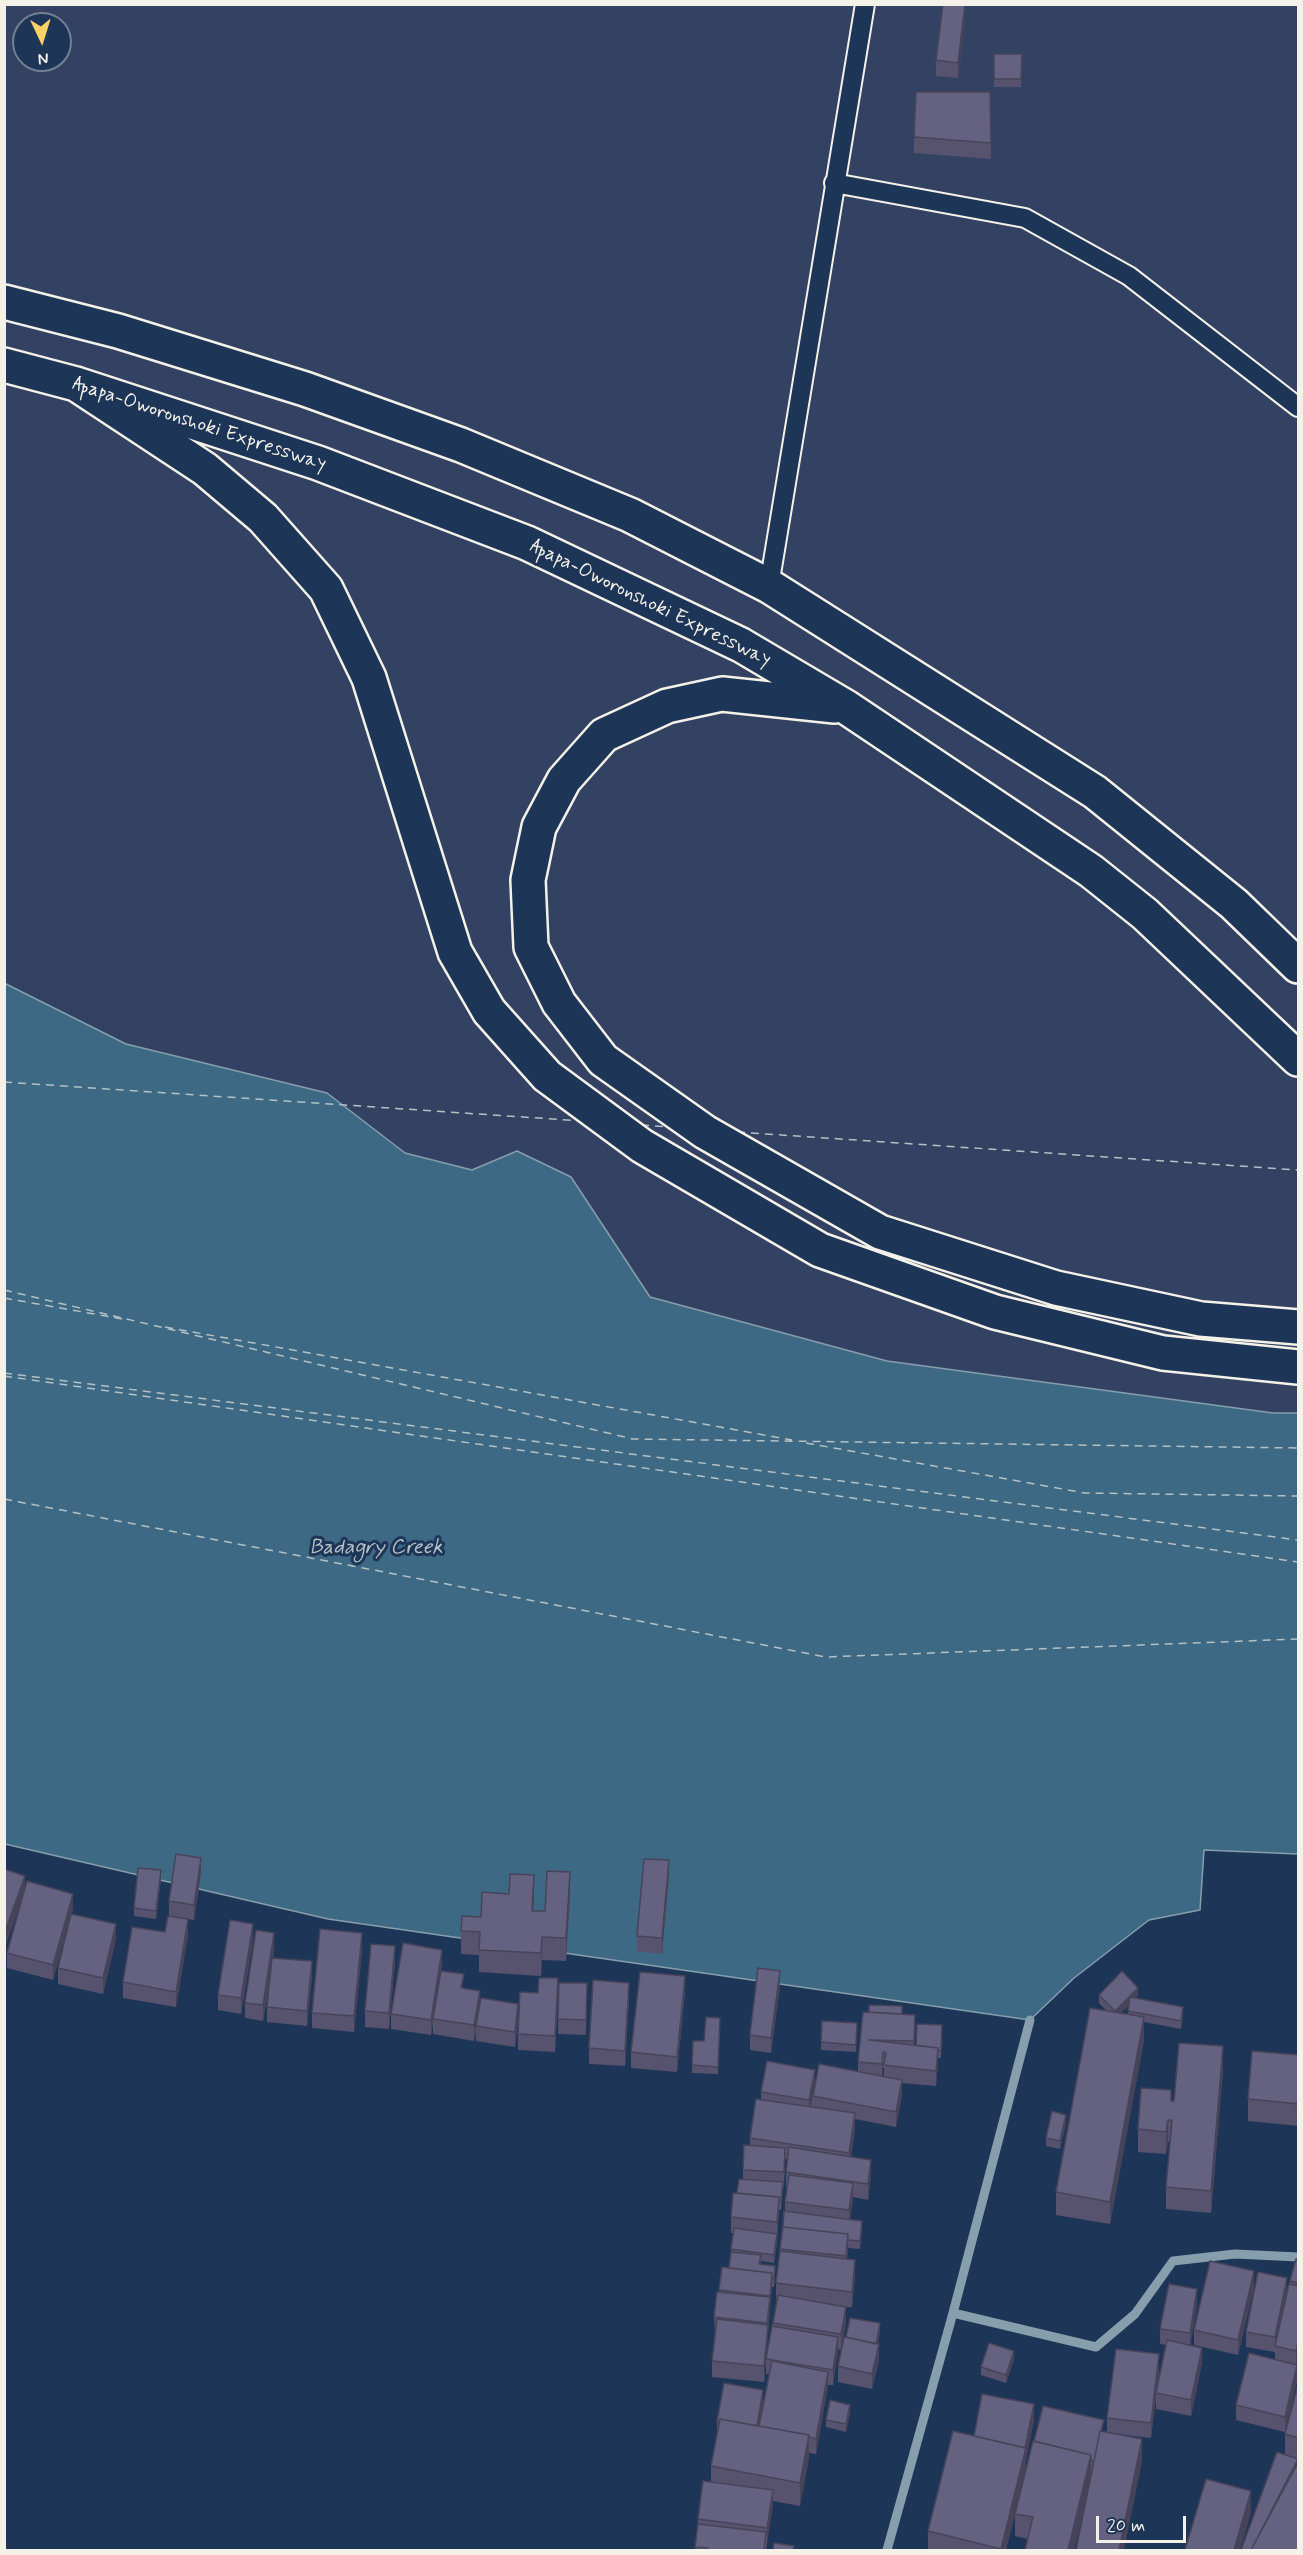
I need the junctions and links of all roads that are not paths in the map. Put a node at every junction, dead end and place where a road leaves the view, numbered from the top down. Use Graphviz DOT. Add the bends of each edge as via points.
graph roads {
  1 [pos="865,4"];
  2 [pos="834,183"];
  3 [pos="4,302"];
  4 [pos="4,365"];
  5 [pos="76,384"];
  6 [pos="1299,407"];
  7 [pos="769,586"];
  8 [pos="846,707"];
  9 [pos="1299,966"];
  10 [pos="1299,1059"];
  11 [pos="1299,1327"];
  12 [pos="1299,1367"];
  1 -- 2 [label="lane"];
  2 -- 6 [label="lane" via="1025,218 1129,276"];
  2 -- 7 [label="lane"];
  3 -- 7 [label="highway" via="140,338 305,389 461,445 630,515"];
  4 -- 5 [label="highway, Apapa-Oworonshoki Expressway"];
  5 -- 8 [label="highway, Apapa-Oworonshoki Expressway" via="318,463 527,543 741,645"];
  5 -- 12 [label="highway" via="206,469 262,518 326,589 369,678 455,952 489,1011 548,1076 642,1146 820,1250 995,1312 1163,1353"];
  7 -- 9 [label="highway" via="1095,792 1234,904"];
  8 -- 10 [label="highway, Apapa-Oworonshoki Expressway" via="1091,871 1145,914"];
  8 -- 11 [label="highway" via="722,694 667,706 604,735 564,780 539,827 528,880 531,947 559,1003 603,1060 705,1132 880,1232 1056,1288 1201,1319"];
}
